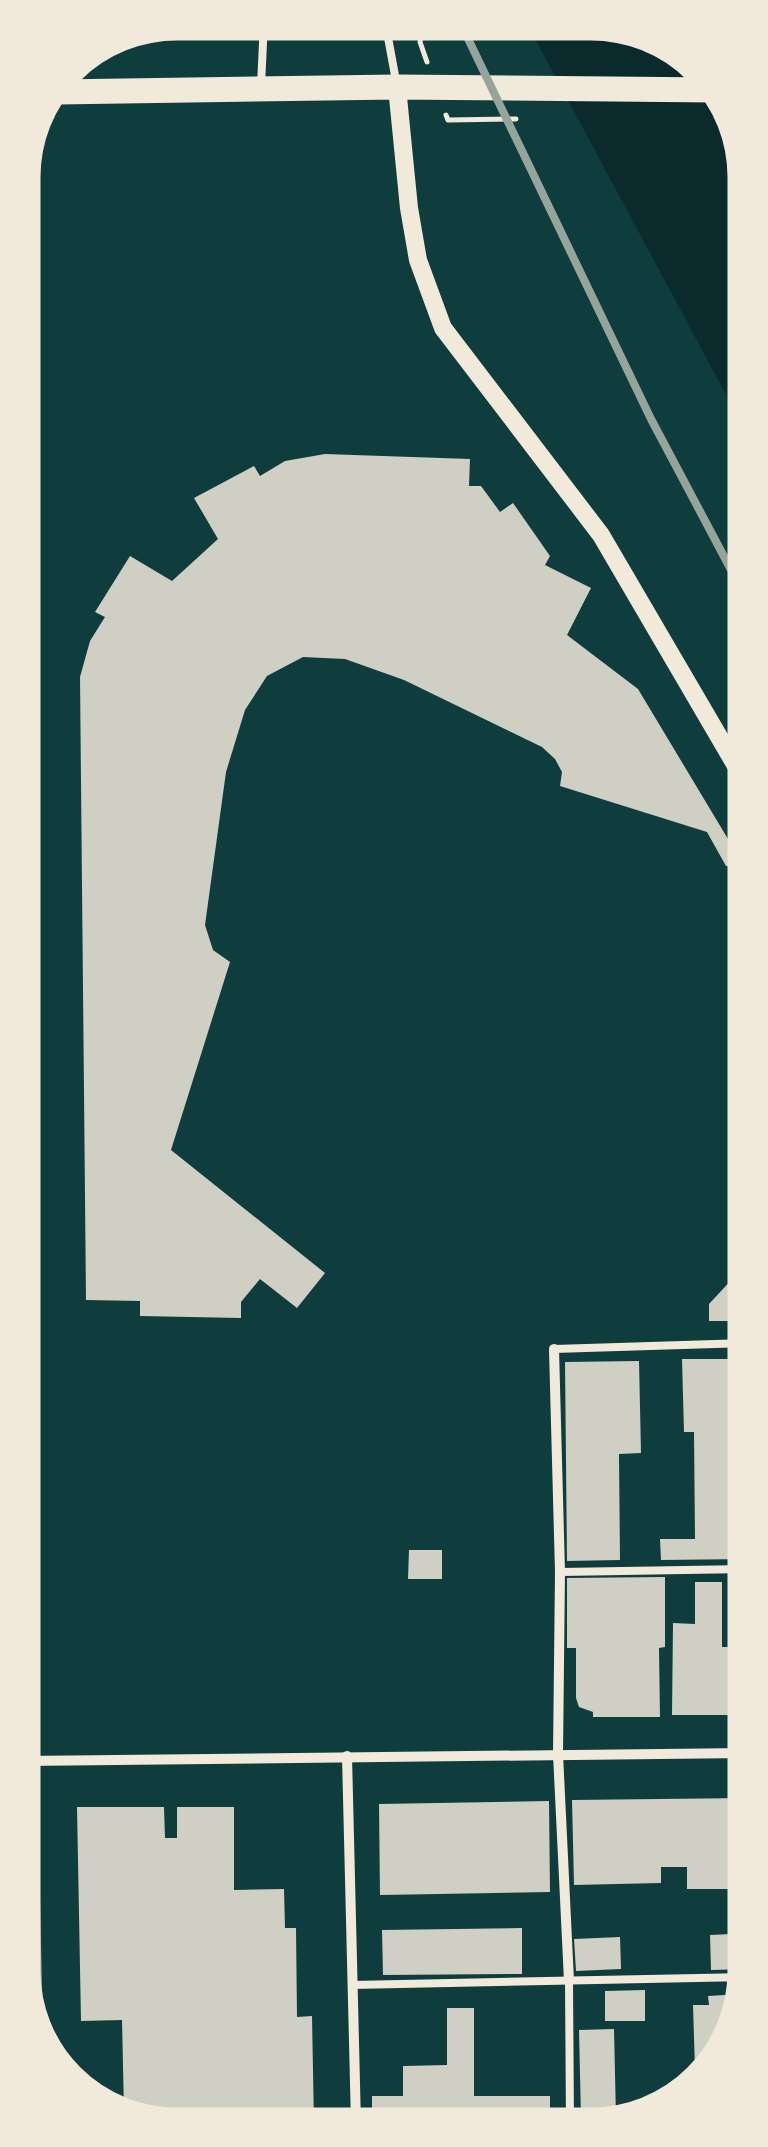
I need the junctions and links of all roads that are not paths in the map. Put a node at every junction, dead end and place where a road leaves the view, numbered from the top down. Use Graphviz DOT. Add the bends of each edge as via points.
graph roads {
  1 [pos="263,38"];
  2 [pos="387,38"];
  3 [pos="398,87"];
  4 [pos="260,90"];
  5 [pos="700,90"];
  6 [pos="67,92"];
  7 [pos="730,756"];
  8 [pos="730,1344"];
  9 [pos="554,1349"];
  10 [pos="730,1570"];
  11 [pos="560,1572"];
  12 [pos="730,1753"];
  13 [pos="558,1754"];
  14 [pos="347,1756"];
  15 [pos="38,1761"];
  16 [pos="730,1978"];
  17 [pos="568,1981"];
  18 [pos="352,1986"];
  19 [pos="356,2109"];
  20 [pos="570,2109"];
  1 -- 4 [label="lane"];
  2 -- 3 [label="lane"];
  3 -- 4 [label="main road"];
  3 -- 5 [label="main road"];
  3 -- 7 [label="street" via="418,260 443,328 601,536"];
  4 -- 6 [label="main road"];
  8 -- 9 [label="lane"];
  9 -- 11 [label="street"];
  10 -- 11 [label="lane"];
  11 -- 13 [label="street"];
  12 -- 13 [label="street"];
  13 -- 14 [label="street"];
  13 -- 17 [label="street"];
  14 -- 15 [label="street"];
  14 -- 18 [label="street"];
  16 -- 17 [label="lane"];
  17 -- 18 [label="lane"];
  17 -- 20 [label="lane"];
  18 -- 19 [label="street"];
}
